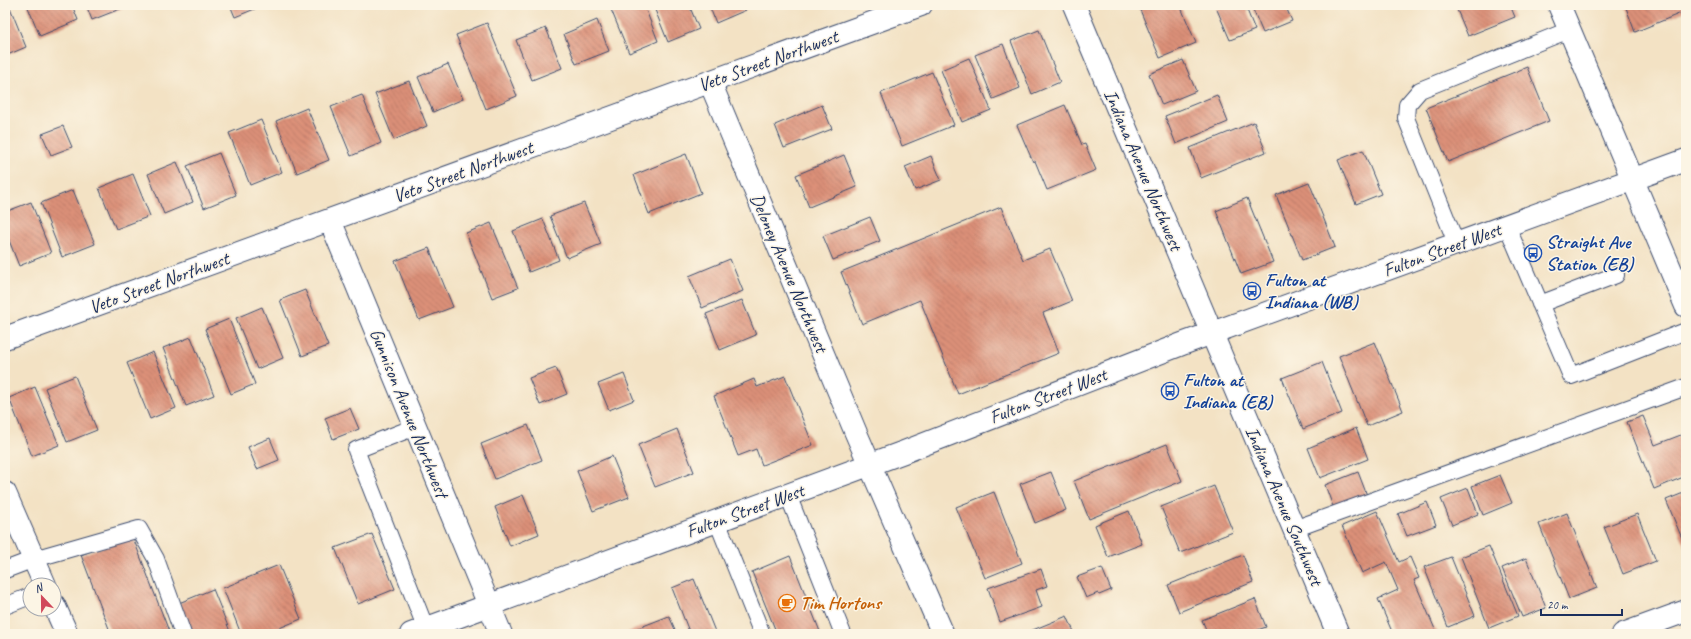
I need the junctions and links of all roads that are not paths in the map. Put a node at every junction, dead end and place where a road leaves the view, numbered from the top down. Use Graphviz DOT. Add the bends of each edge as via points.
graph roads {
  1 [pos="921,5"];
  2 [pos="1074,5"];
  3 [pos="1559,5"];
  4 [pos="1569,30"];
  5 [pos="710,82"];
  6 [pos="1686,160"];
  7 [pos="1632,180"];
  8 [pos="330,220"];
  9 [pos="1507,226"];
  10 [pos="1457,245"];
  11 [pos="1616,275"];
  12 [pos="1540,304"];
  13 [pos="1686,306"];
  14 [pos="1686,332"];
  15 [pos="1212,334"];
  16 [pos="5,338"];
  17 [pos="1686,387"];
  18 [pos="415,427"];
  19 [pos="869,464"];
  20 [pos="5,493"];
  21 [pos="788,495"];
  22 [pos="717,521"];
  23 [pos="1294,529"];
  24 [pos="34,559"];
  25 [pos="5,570"];
  26 [pos="42,577"];
  27 [pos="22,599"];
  28 [pos="5,606"];
  29 [pos="489,606"];
  30 [pos="1686,611"];
  31 [pos="60,617"];
  32 [pos="419,631"];
  33 [pos="67,634"];
  34 [pos="182,634"];
  35 [pos="501,634"];
  36 [pos="762,634"];
  37 [pos="843,634"];
  38 [pos="943,634"];
  39 [pos="1338,634"];
  40 [pos="1623,634"];
  1 -- 5 [label="street, Veto Street Northwest"];
  2 -- 15 [label="street, Indiana Avenue Northwest"];
  3 -- 4 [label="street"];
  4 -- 7 [label="street"];
  4 -- 10 [label="lane" via="1420,90 1407,105 1406,118"];
  5 -- 8 [label="street, Veto Street Northwest"];
  5 -- 19 [label="street, Deloney Avenue Northwest"];
  6 -- 7 [label="street, Fulton Street West"];
  7 -- 9 [label="street, Fulton Street West"];
  7 -- 13 [label="street"];
  8 -- 16 [label="street, Veto Street Northwest"];
  8 -- 18 [label="street, Gunnison Avenue Northwest"];
  9 -- 10 [label="street, Fulton Street West"];
  9 -- 12 [label="lane"];
  10 -- 15 [label="street, Fulton Street West"];
  11 -- 12 [label="lane"];
  12 -- 14 [label="lane" via="1571,376"];
  15 -- 19 [label="street, Fulton Street West"];
  15 -- 23 [label="street, Indiana Avenue Southwest"];
  17 -- 23 [label="lane"];
  18 -- 29 [label="street, Gunnison Avenue Northwest"];
  18 -- 32 [label="lane" via="356,450"];
  19 -- 21 [label="street, Fulton Street West"];
  19 -- 38 [label="street, Deloney Avenue Northwest"];
  20 -- 24 [label="street"];
  21 -- 22 [label="street, Fulton Street West"];
  21 -- 37 [label="lane"];
  22 -- 29 [label="street, Fulton Street West"];
  22 -- 36 [label="lane"];
  23 -- 39 [label="street, Indiana Avenue Southwest"];
  24 -- 25 [label="lane"];
  24 -- 26 [label="street"];
  24 -- 34 [label="lane" via="139,529 156,559"];
  27 -- 28 [label="lane"];
  29 -- 32 [label="street, Fulton Street West"];
  29 -- 35 [label="street, Gunnison Avenue Northwest"];
  30 -- 40 [label="street"];
  31 -- 33 [label="street"];
}
